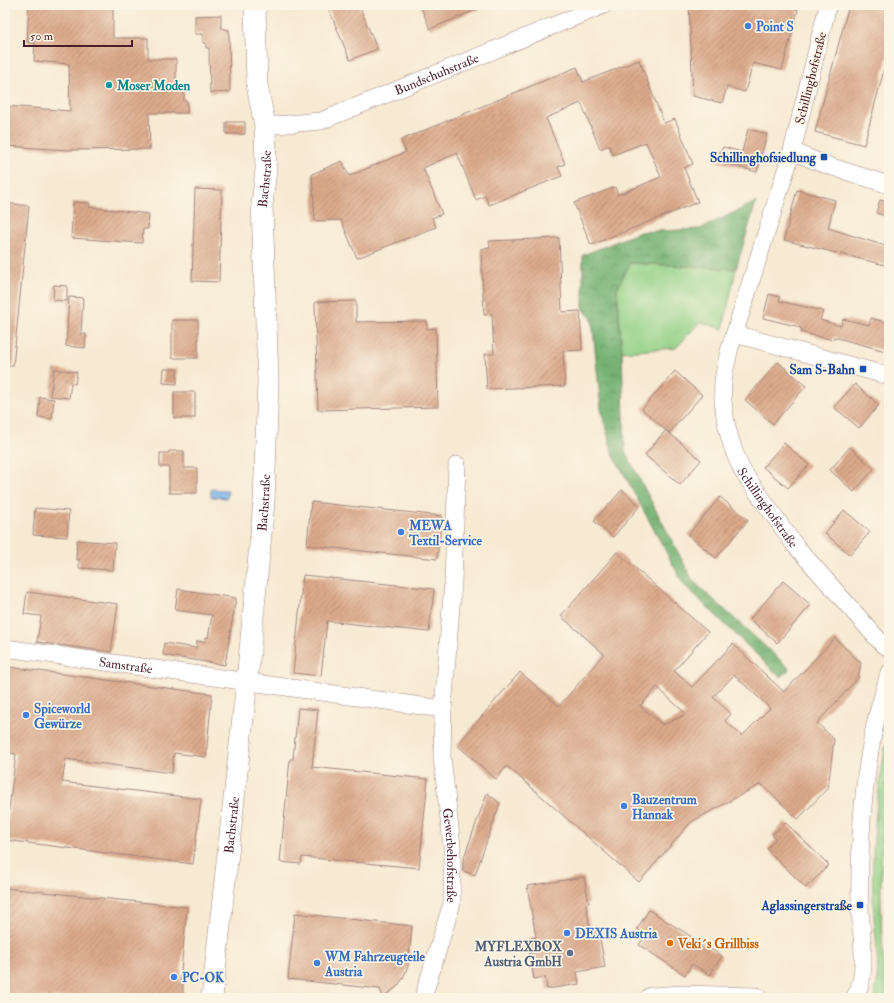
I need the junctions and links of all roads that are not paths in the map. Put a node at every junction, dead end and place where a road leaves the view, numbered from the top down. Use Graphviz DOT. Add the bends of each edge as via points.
graph roads {
  1 [pos="255,5"];
  2 [pos="604,5"];
  3 [pos="828,5"];
  4 [pos="265,126"];
  5 [pos="792,151"];
  6 [pos="889,184"];
  7 [pos="735,334"];
  8 [pos="889,376"];
  9 [pos="457,465"];
  10 [pos="5,648"];
  11 [pos="889,648"];
  12 [pos="889,673"];
  13 [pos="247,681"];
  14 [pos="443,709"];
  15 [pos="212,998"];
  16 [pos="423,998"];
  17 [pos="651,998"];
  18 [pos="756,998"];
  19 [pos="854,998"];
  1 -- 4 [label="street, Bachstraße" via="257,85"];
  2 -- 4 [label="street, Bundschuhstraße" via="321,121"];
  3 -- 5 [label="street, Schillinghofstraße"];
  4 -- 13 [label="street, Bachstraße" via="266,169 262,206 268,381 264,502"];
  5 -- 6 [label="street" via="823,164"];
  5 -- 7 [label="street, Schillinghofstraße"];
  7 -- 8 [label="street"];
  7 -- 11 [label="street, Schillinghofstraße" via="723,381 724,414 741,468 794,544 883,645"];
  9 -- 14 [label="street, Gewerbehofstraße" via="453,582"];
  10 -- 13 [label="street, Samstraße"];
  12 -- 19 [label="street" via="874,729 864,796 860,844 863,965 861,983"];
  13 -- 14 [label="street"];
  13 -- 15 [label="street, Bachstraße"];
  14 -- 16 [label="street, Gewerbehofstraße" via="442,757 452,846 452,903"];
  17 -- 18 [label="street"];
}
